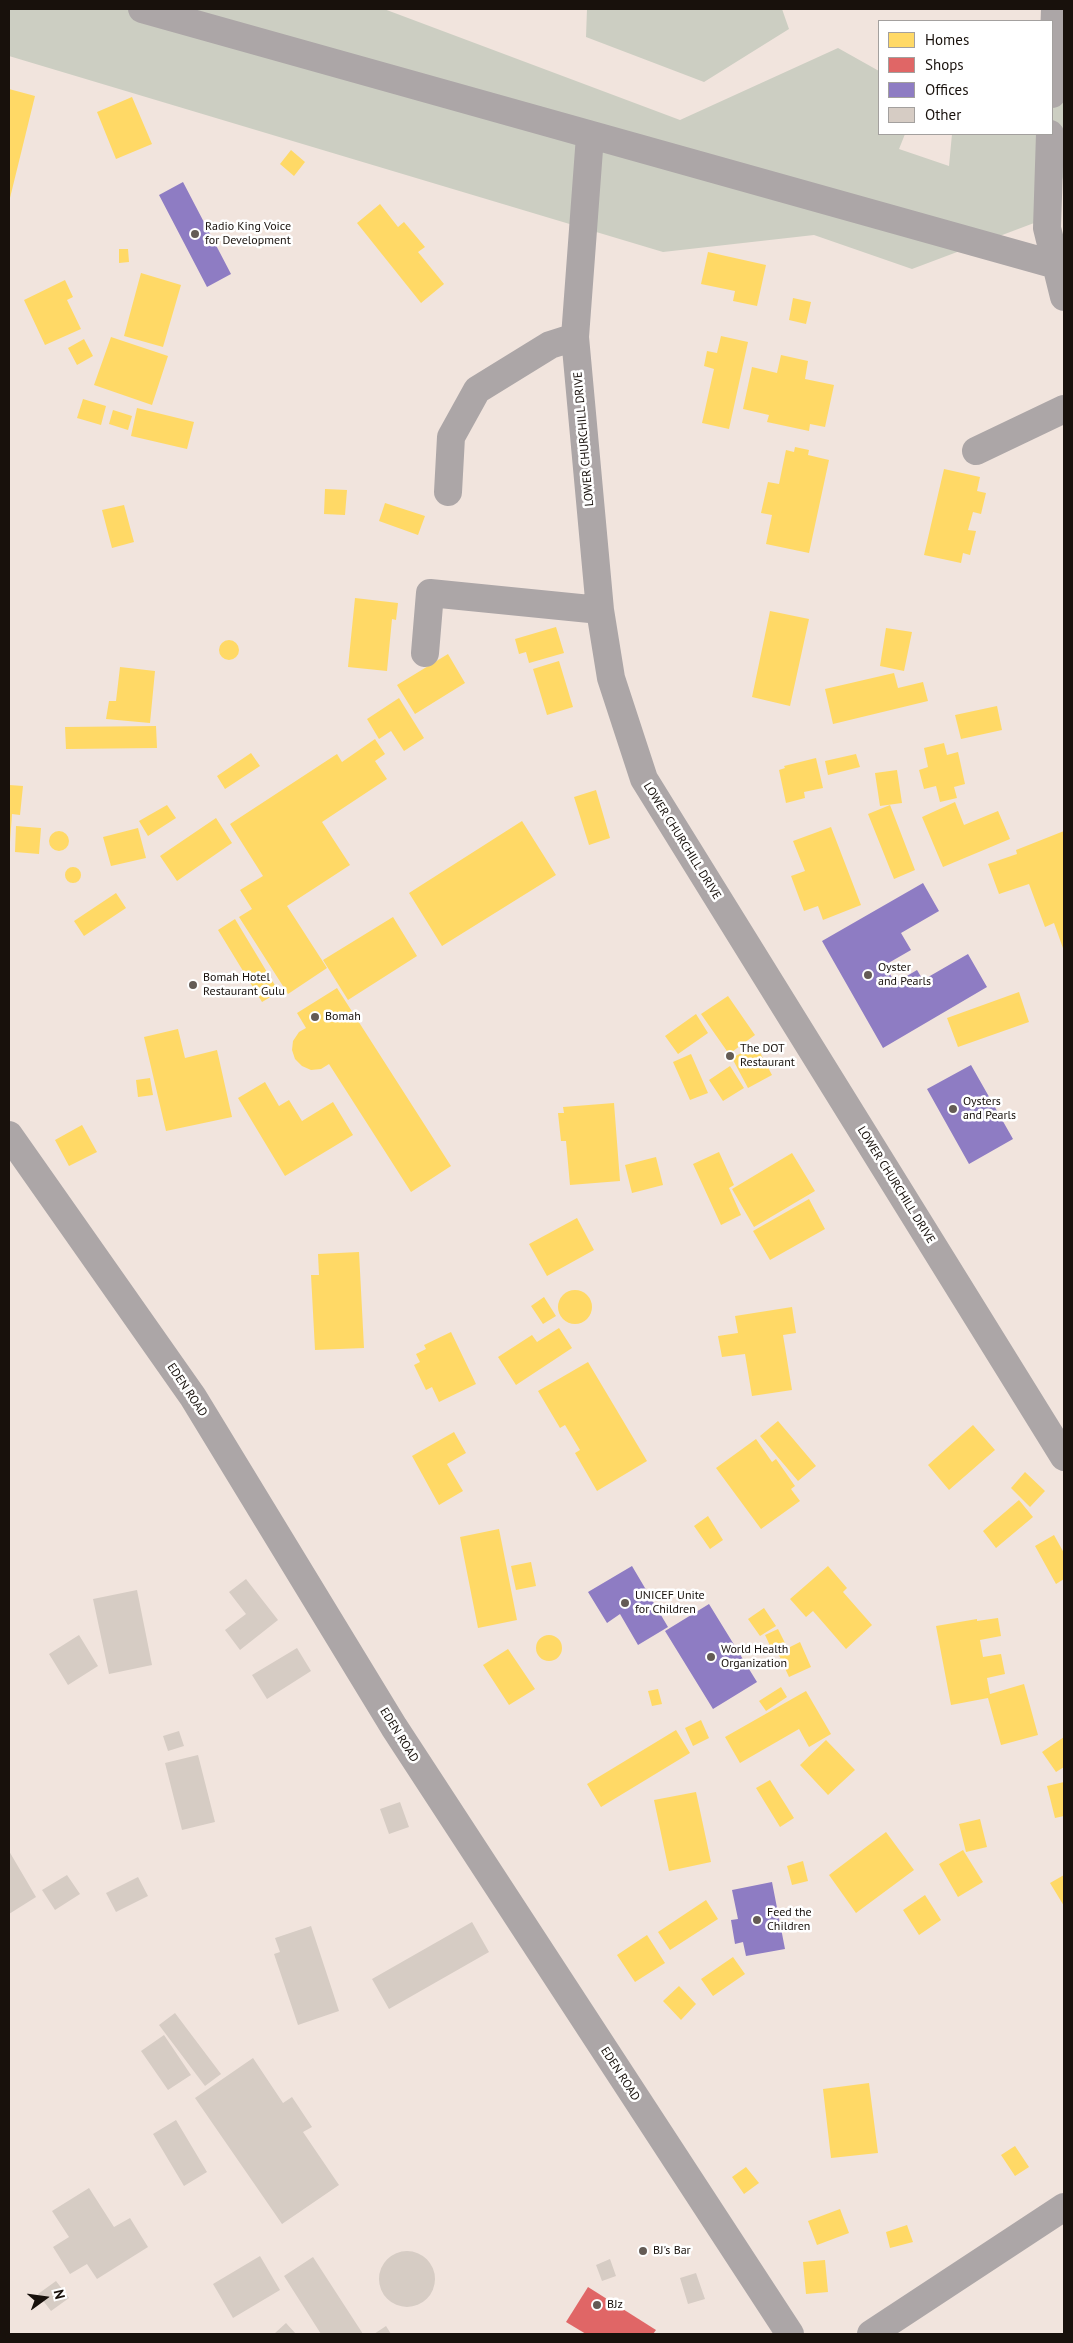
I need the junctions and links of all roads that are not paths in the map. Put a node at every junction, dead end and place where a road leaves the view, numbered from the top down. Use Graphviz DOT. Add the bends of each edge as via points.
graph roads {
  1 [pos="142,9"];
  2 [pos="1055,9"];
  3 [pos="1053,66"];
  4 [pos="1050,135"];
  5 [pos="590,136"];
  6 [pos="1056,265"];
  7 [pos="1064,297"];
  8 [pos="575,337"];
  9 [pos="1064,409"];
  10 [pos="976,451"];
  11 [pos="448,492"];
  12 [pos="600,610"];
  13 [pos="425,653"];
  14 [pos="9,1135"];
  15 [pos="1064,1457"];
  16 [pos="1064,2207"];
  17 [pos="790,2334"];
  18 [pos="871,2334"];
  1 -- 5 [label="street"];
  2 -- 3 [label="street"];
  4 -- 6 [label="street" via="1047,228"];
  5 -- 6 [label="street"];
  5 -- 8 [label="street, LOWER CHURCHILL DRIVE"];
  6 -- 7 [label="street"];
  8 -- 11 [label="street" via="550,345 477,390 451,438"];
  8 -- 12 [label="street, LOWER CHURCHILL DRIVE"];
  9 -- 10 [label="street"];
  12 -- 13 [label="street" via="430,593"];
  12 -- 15 [label="street, LOWER CHURCHILL DRIVE" via="611,678 644,779"];
  14 -- 17 [label="street, EDEN ROAD" via="194,1397 394,1727"];
  16 -- 18 [label="street"];
}
